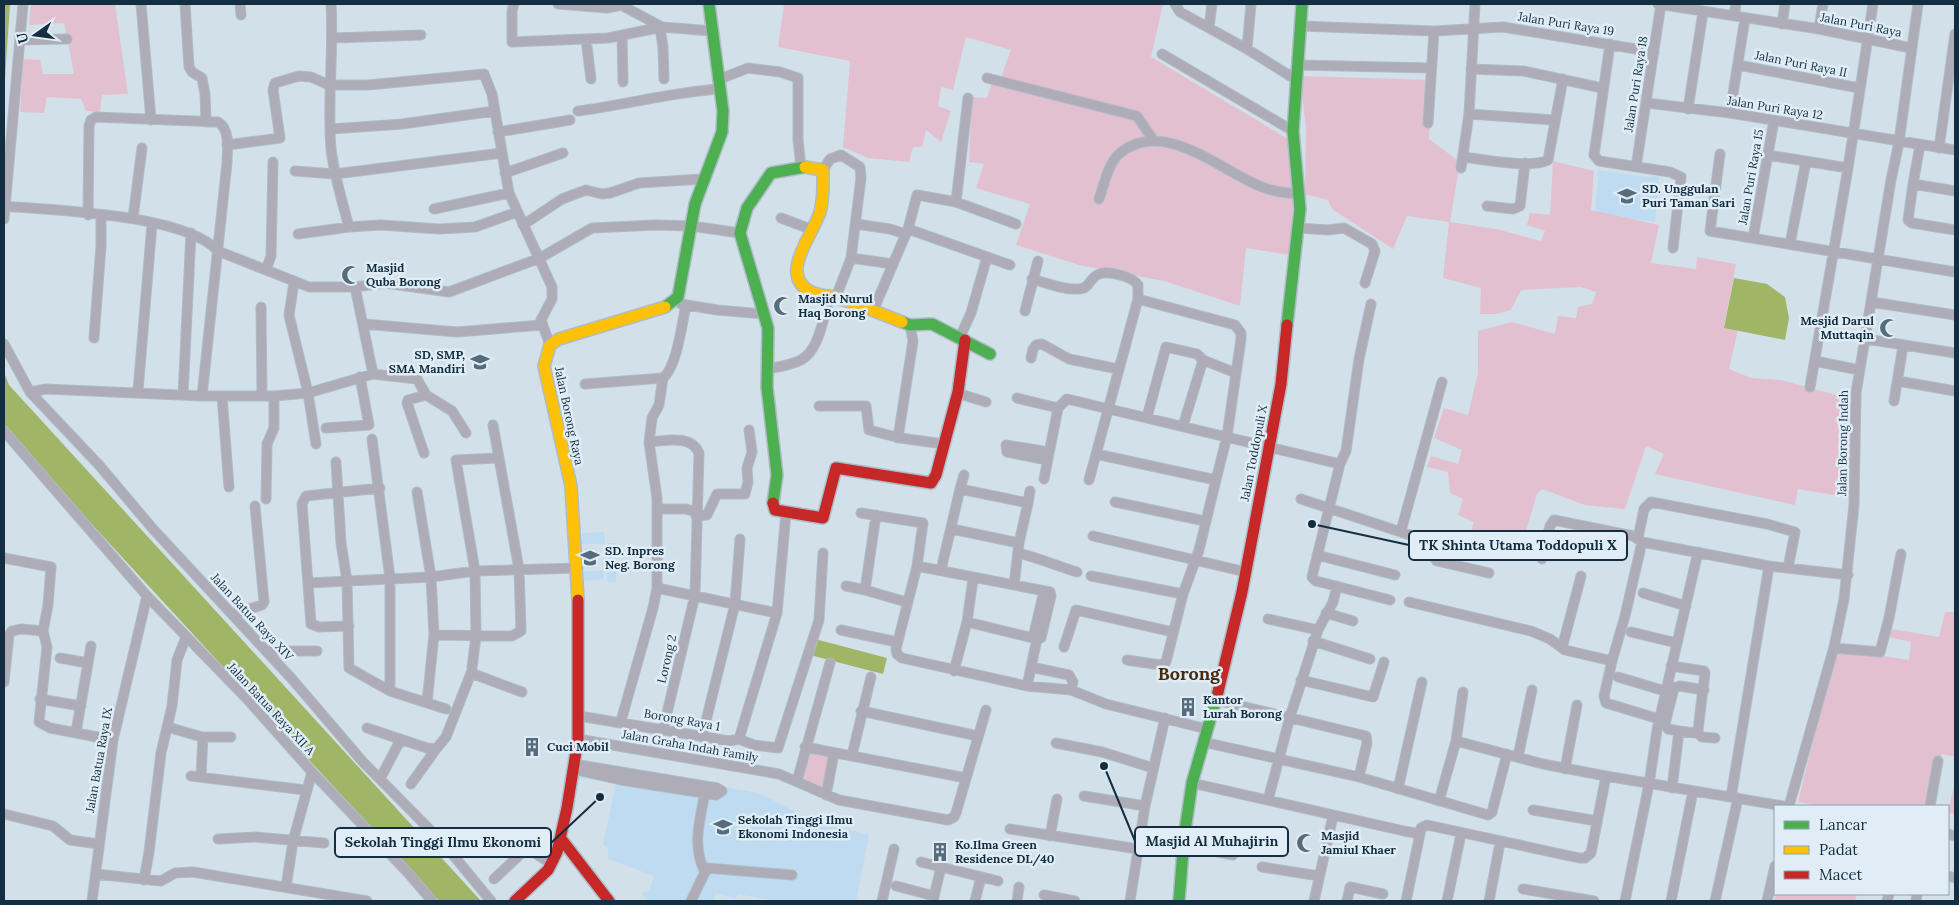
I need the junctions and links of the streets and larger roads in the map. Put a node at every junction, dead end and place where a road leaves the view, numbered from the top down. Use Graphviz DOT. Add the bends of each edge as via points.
graph roads {
  1 [pos="23,4"];
  2 [pos="140,4"];
  3 [pos="185,4"];
  4 [pos="240,4"];
  5 [pos="331,4"];
  6 [pos="514,4"];
  7 [pos="558,4"];
  8 [pos="621,4"];
  9 [pos="709,4"];
  10 [pos="1175,4"];
  11 [pos="1212,4"];
  12 [pos="1251,4"];
  13 [pos="1302,4"];
  14 [pos="1475,4"];
  15 [pos="1660,4"];
  16 [pos="1736,4"];
  17 [pos="1785,4"];
  18 [pos="1823,4"];
  19 [pos="1873,4"];
  20 [pos="1918,4"];
  21 [pos="596,5"];
  22 [pos="1685,6"];
  23 [pos="1704,12"];
  24 [pos="241,15"];
  25 [pos="1734,16"];
  26 [pos="1745,18"];
  27 [pos="1782,24"];
  28 [pos="1300,26"];
  29 [pos="661,27"];
  30 [pos="1209,27"];
  31 [pos="1473,28"];
  32 [pos="1819,29"];
  33 [pos="712,30"];
  34 [pos="1434,31"];
  35 [pos="1955,34"];
  36 [pos="421,35"];
  37 [pos="622,36"];
  38 [pos="333,38"];
  39 [pos="1867,38"];
  40 [pos="67,39"];
  41 [pos="20,40"];
  42 [pos="586,40"];
  43 [pos="1610,44"];
  44 [pos="1911,48"];
  45 [pos="1248,49"];
  46 [pos="1654,52"];
  47 [pos="1162,54"];
  48 [pos="1297,65"];
  49 [pos="1738,65"];
  50 [pos="1431,68"];
  51 [pos="1471,69"];
  52 [pos="987,78"];
  53 [pos="1563,78"];
  54 [pos="591,79"];
  55 [pos="664,79"];
  56 [pos="1295,79"];
  57 [pos="623,82"];
  58 [pos="720,84"];
  59 [pos="329,85"];
  60 [pos="1602,88"];
  61 [pos="1859,88"];
  62 [pos="968,98"];
  63 [pos="1647,103"];
  64 [pos="1688,109"];
  65 [pos="495,111"];
  66 [pos="578,111"];
  67 [pos="1730,113"];
  68 [pos="1469,114"];
  69 [pos="151,120"];
  70 [pos="570,120"];
  71 [pos="1554,120"];
  72 [pos="1774,120"];
  73 [pos="206,122"];
  74 [pos="1428,123"];
  75 [pos="331,129"];
  76 [pos="1293,131"];
  77 [pos="498,132"];
  78 [pos="1854,134"];
  79 [pos="1154,141"];
  80 [pos="1899,142"];
  81 [pos="227,145"];
  82 [pos="1920,145"];
  83 [pos="142,148"];
  84 [pos="1939,148"];
  85 [pos="1955,150"];
  86 [pos="502,153"];
  87 [pos="563,153"];
  88 [pos="1720,154"];
  89 [pos="1768,155"];
  90 [pos="1463,157"];
  91 [pos="1806,161"];
  92 [pos="273,162"];
  93 [pos="1526,163"];
  94 [pos="801,167"];
  95 [pos="1636,167"];
  96 [pos="1461,168"];
  97 [pos="1848,168"];
  98 [pos="823,170"];
  99 [pos="295,172"];
  100 [pos="505,173"];
  101 [pos="335,174"];
  102 [pos="703,179"];
  103 [pos="1913,184"];
  104 [pos="1955,191"];
  105 [pos="509,193"];
  106 [pos="1300,194"];
  107 [pos="1099,199"];
  108 [pos="956,202"];
  109 [pos="5,206"];
  110 [pos="1487,206"];
  111 [pos="434,209"];
  112 [pos="518,212"];
  113 [pos="88,214"];
  114 [pos="101,215"];
  115 [pos="133,218"];
  116 [pos="781,218"];
  117 [pos="4,219"];
  118 [pos="152,224"];
  119 [pos="524,224"];
  120 [pos="856,224"];
  121 [pos="1016,224"];
  122 [pos="691,226"];
  123 [pos="349,227"];
  124 [pos="1299,228"];
  125 [pos="813,230"];
  126 [pos="1955,230"];
  127 [pos="907,231"];
  128 [pos="191,233"];
  129 [pos="740,233"];
  130 [pos="298,234"];
  131 [pos="1753,238"];
  132 [pos="1790,244"];
  133 [pos="1673,248"];
  134 [pos="218,251"];
  135 [pos="1833,252"];
  136 [pos="987,257"];
  137 [pos="540,258"];
  138 [pos="852,258"];
  139 [pos="1038,260"];
  140 [pos="1878,260"];
  141 [pos="893,264"];
  142 [pos="1010,265"];
  143 [pos="266,270"];
  144 [pos="1955,272"];
  145 [pos="1032,280"];
  146 [pos="294,282"];
  147 [pos="1366,283"];
  148 [pos="355,287"];
  149 [pos="833,297"];
  150 [pos="1138,299"];
  151 [pos="1871,302"];
  152 [pos="680,303"];
  153 [pos="1371,304"];
  154 [pos="262,307"];
  155 [pos="873,311"];
  156 [pos="1025,311"];
  157 [pos="765,314"];
  158 [pos="1955,315"];
  159 [pos="364,324"];
  160 [pos="542,325"];
  161 [pos="910,325"];
  162 [pos="94,338"];
  163 [pos="962,338"];
  164 [pos="1866,339"];
  165 [pos="4,344"];
  166 [pos="550,346"];
  167 [pos="1904,346"];
  168 [pos="1955,353"];
  169 [pos="990,354"];
  170 [pos="1031,358"];
  171 [pos="1202,360"];
  172 [pos="1815,361"];
  173 [pos="768,369"];
  174 [pos="1118,369"];
  175 [pos="1859,370"];
  176 [pos="1236,373"];
  177 [pos="373,374"];
  178 [pos="360,377"];
  179 [pos="663,378"];
  180 [pos="1898,381"];
  181 [pos="1442,382"];
  182 [pos="585,384"];
  183 [pos="1810,387"];
  184 [pos="138,391"];
  185 [pos="1955,391"];
  186 [pos="30,392"];
  187 [pos="308,393"];
  188 [pos="957,393"];
  189 [pos="183,395"];
  190 [pos="426,395"];
  191 [pos="202,396"];
  192 [pos="222,396"];
  193 [pos="262,396"];
  194 [pos="274,396"];
  195 [pos="1017,398"];
  196 [pos="1894,401"];
  197 [pos="986,402"];
  198 [pos="819,406"];
  199 [pos="1107,407"];
  200 [pos="1058,408"];
  201 [pos="1147,417"];
  202 [pos="493,425"];
  203 [pos="1183,426"];
  204 [pos="326,428"];
  205 [pos="749,430"];
  206 [pos="4,431"];
  207 [pos="466,433"];
  208 [pos="1227,436"];
  209 [pos="898,438"];
  210 [pos="372,439"];
  211 [pos="649,442"];
  212 [pos="316,444"];
  213 [pos="944,444"];
  214 [pos="1270,447"];
  215 [pos="424,453"];
  216 [pos="1096,454"];
  217 [pos="498,458"];
  218 [pos="336,462"];
  219 [pos="1340,464"];
  220 [pos="964,475"];
  221 [pos="1044,479"];
  222 [pos="1089,480"];
  223 [pos="1216,480"];
  224 [pos="230,487"];
  225 [pos="380,488"];
  226 [pos="960,489"];
  227 [pos="1030,491"];
  228 [pos="417,492"];
  229 [pos="338,493"];
  230 [pos="266,499"];
  231 [pos="1301,499"];
  232 [pos="1028,502"];
  233 [pos="1115,502"];
  234 [pos="255,506"];
  235 [pos="657,509"];
  236 [pos="1331,509"];
  237 [pos="786,513"];
  238 [pos="861,513"];
  239 [pos="696,514"];
  240 [pos="876,515"];
  241 [pos="1205,521"];
  242 [pos="952,529"];
  243 [pos="1401,531"];
  244 [pos="1093,536"];
  245 [pos="740,539"];
  246 [pos="1640,540"];
  247 [pos="1019,543"];
  248 [pos="1698,552"];
  249 [pos="823,553"];
  250 [pos="1018,553"];
  251 [pos="1901,554"];
  252 [pos="1317,555"];
  253 [pos="4,558"];
  254 [pos="1195,559"];
  255 [pos="1542,559"];
  256 [pos="917,566"];
  257 [pos="1769,566"];
  258 [pos="578,568"];
  259 [pos="1788,568"];
  260 [pos="519,569"];
  261 [pos="942,570"];
  262 [pos="475,571"];
  263 [pos="1077,572"];
  264 [pos="1246,572"];
  265 [pos="1489,573"];
  266 [pos="1395,575"];
  267 [pos="1848,575"];
  268 [pos="1091,576"];
  269 [pos="1581,576"];
  270 [pos="431,577"];
  271 [pos="390,578"];
  272 [pos="973,578"];
  273 [pos="347,581"];
  274 [pos="308,583"];
  275 [pos="1014,585"];
  276 [pos="846,586"];
  277 [pos="1337,586"];
  278 [pos="657,588"];
  279 [pos="865,590"];
  280 [pos="1643,592"];
  281 [pos="1183,594"];
  282 [pos="695,595"];
  283 [pos="147,596"];
  284 [pos="1390,600"];
  285 [pos="906,602"];
  286 [pos="1409,602"];
  287 [pos="735,604"];
  288 [pos="1686,606"];
  289 [pos="777,613"];
  290 [pos="1326,613"];
  291 [pos="233,614"];
  292 [pos="1268,618"];
  293 [pos="1353,621"];
  294 [pos="967,622"];
  295 [pos="349,626"];
  296 [pos="841,630"];
  297 [pos="1318,630"];
  298 [pos="43,631"];
  299 [pos="1173,632"];
  300 [pos="1631,632"];
  301 [pos="434,635"];
  302 [pos="476,636"];
  303 [pos="186,637"];
  304 [pos="1035,638"];
  305 [pos="1313,641"];
  306 [pos="897,642"];
  307 [pos="1677,643"];
  308 [pos="91,646"];
  309 [pos="1064,647"];
  310 [pos="1562,648"];
  311 [pos="1834,648"];
  312 [pos="266,651"];
  313 [pos="318,651"];
  314 [pos="60,658"];
  315 [pos="1370,659"];
  316 [pos="1127,660"];
  317 [pos="1612,661"];
  318 [pos="1384,662"];
  319 [pos="88,663"];
  320 [pos="830,663"];
  321 [pos="1671,666"];
  322 [pos="1031,667"];
  323 [pos="472,668"];
  324 [pos="954,671"];
  325 [pos="871,677"];
  326 [pos="1618,677"];
  327 [pos="1301,680"];
  328 [pos="4,682"];
  329 [pos="1422,682"];
  330 [pos="1027,686"];
  331 [pos="1071,690"];
  332 [pos="1532,690"];
  333 [pos="1704,690"];
  334 [pos="390,691"];
  335 [pos="1665,691"];
  336 [pos="522,692"];
  337 [pos="1463,692"];
  338 [pos="40,699"];
  339 [pos="1216,700"];
  340 [pos="427,702"];
  341 [pos="1577,705"];
  342 [pos="80,706"];
  343 [pos="446,709"];
  344 [pos="862,710"];
  345 [pos="986,710"];
  346 [pos="579,716"];
  347 [pos="1290,717"];
  348 [pos="1165,718"];
  349 [pos="1659,719"];
  350 [pos="621,721"];
  351 [pos="167,727"];
  352 [pos="367,728"];
  353 [pos="1206,729"];
  354 [pos="663,730"];
  355 [pos="1679,731"];
  356 [pos="76,732"];
  357 [pos="1697,732"];
  358 [pos="978,736"];
  359 [pos="202,737"];
  360 [pos="231,737"];
  361 [pos="702,737"];
  362 [pos="1715,738"];
  363 [pos="401,739"];
  364 [pos="578,739"];
  365 [pos="739,739"];
  366 [pos="113,740"];
  367 [pos="1456,741"];
  368 [pos="1204,742"];
  369 [pos="1056,743"];
  370 [pos="805,747"];
  371 [pos="436,749"];
  372 [pos="834,753"];
  373 [pos="1507,754"];
  374 [pos="852,755"];
  375 [pos="1518,757"];
  376 [pos="1279,760"];
  377 [pos="1938,761"];
  378 [pos="573,766"];
  379 [pos="1153,768"];
  380 [pos="1565,769"];
  381 [pos="312,772"];
  382 [pos="1606,776"];
  383 [pos="1359,777"];
  384 [pos="966,778"];
  385 [pos="380,779"];
  386 [pos="797,781"];
  387 [pos="1192,783"];
  388 [pos="411,784"];
  389 [pos="1649,784"];
  390 [pos="1672,788"];
  391 [pos="1398,789"];
  392 [pos="305,790"];
  393 [pos="1693,791"];
  394 [pos="705,793"];
  395 [pos="826,795"];
  396 [pos="1084,796"];
  397 [pos="1734,797"];
  398 [pos="1057,800"];
  399 [pos="1268,800"];
  400 [pos="1439,801"];
  401 [pos="1778,805"];
  402 [pos="1789,805"];
  403 [pos="1930,805"];
  404 [pos="1145,806"];
  405 [pos="1533,810"];
  406 [pos="4,814"];
  407 [pos="1333,816"];
  408 [pos="1597,820"];
  409 [pos="1010,828"];
  410 [pos="1420,834"];
  411 [pos="1461,834"];
  412 [pos="1050,836"];
  413 [pos="218,839"];
  414 [pos="293,840"];
  415 [pos="562,840"];
  416 [pos="1500,842"];
  417 [pos="324,843"];
  418 [pos="99,844"];
  419 [pos="1183,845"];
  420 [pos="894,849"];
  421 [pos="1138,849"];
  422 [pos="1233,855"];
  423 [pos="921,862"];
  424 [pos="552,864"];
  425 [pos="941,867"];
  426 [pos="1262,867"];
  427 [pos="704,870"];
  428 [pos="1774,870"];
  429 [pos="96,874"];
  430 [pos="792,875"];
  431 [pos="1319,876"];
  432 [pos="981,877"];
  433 [pos="494,879"];
  434 [pos="144,880"];
  435 [pos="998,881"];
  436 [pos="535,883"];
  437 [pos="896,886"];
  438 [pos="286,887"];
  439 [pos="1019,887"];
  440 [pos="1523,889"];
  441 [pos="1383,894"];
  442 [pos="1044,895"];
  443 [pos="933,898"];
  444 [pos="92,901"];
  445 [pos="367,901"];
  446 [pos="432,901"];
  447 [pos="491,901"];
  448 [pos="509,901"];
  449 [pos="515,901"];
  450 [pos="609,901"];
  451 [pos="690,901"];
  452 [pos="882,901"];
  453 [pos="975,901"];
  454 [pos="1016,901"];
  455 [pos="1075,901"];
  456 [pos="1130,901"];
  457 [pos="1179,901"];
  458 [pos="1314,901"];
  459 [pos="1347,901"];
  460 [pos="1406,901"];
  461 [pos="1447,901"];
  462 [pos="1489,901"];
  463 [pos="1594,901"];
  464 [pos="1625,901"];
  465 [pos="1671,901"];
  466 [pos="1715,901"];
  467 [pos="1767,901"];
  1 -- 41 [label="street"];
  2 -- 69 [label="street"];
  3 -- 73 [label="street" via="189,67 202,78"];
  4 -- 24 [label="street"];
  5 -- 38 [label="street"];
  6 -- 42 [label="street" via="512,42"];
  7 -- 21 [label="street"];
  8 -- 21 [label="street" via="607,8"];
  8 -- 29 [label="street"];
  9 -- 33 [label="street"];
  10 -- 30 [label="street" via="1180,12"];
  11 -- 30 [label="street"];
  12 -- 45 [label="street"];
  13 -- 28 [label="street, Jalan Toddopuli X"];
  14 -- 31 [label="street"];
  15 -- 22 [label="street, Jalan Puri Raya"];
  15 -- 46 [label="street, Jalan Puri Raya 18"];
  16 -- 25 [label="street"];
  17 -- 27 [label="street"];
  18 -- 32 [label="street"];
  19 -- 39 [label="street"];
  20 -- 44 [label="street, Jalan Borong Indah"];
  22 -- 23 [label="street, Jalan Puri Raya"];
  23 -- 25 [label="street, Jalan Puri Raya"];
  23 -- 64 [label="street"];
  25 -- 26 [label="street, Jalan Puri Raya"];
  26 -- 27 [label="street, Jalan Puri Raya"];
  26 -- 49 [label="street"];
  27 -- 32 [label="street, Jalan Puri Raya"];
  28 -- 34 [label="street, Jalan Puri Raya 19"];
  28 -- 48 [label="street, Jalan Toddopuli X"];
  29 -- 33 [label="street"];
  29 -- 37 [label="street"];
  29 -- 55 [label="street"];
  30 -- 45 [label="street"];
  31 -- 34 [label="street, Jalan Puri Raya 19"];
  31 -- 43 [label="street, Jalan Puri Raya 19" via="1513,28"];
  31 -- 51 [label="street"];
  32 -- 39 [label="street, Jalan Puri Raya"];
  33 -- 58 [label="street"];
  34 -- 50 [label="street"];
  35 -- 84 [label="street"];
  36 -- 38 [label="street"];
  37 -- 42 [label="street"];
  37 -- 57 [label="street"];
  38 -- 59 [label="street"];
  39 -- 44 [label="street, Jalan Puri Raya"];
  39 -- 61 [label="street"];
  40 -- 41 [label="street"];
  41 -- 109 [label="street"];
  42 -- 54 [label="street"];
  43 -- 46 [label="street, Jalan Puri Raya 19"];
  43 -- 60 [label="street"];
  44 -- 80 [label="street, Jalan Borong Indah"];
  45 -- 56 [label="street"];
  46 -- 63 [label="street, Jalan Puri Raya 18"];
  47 -- 76 [label="street"];
  48 -- 50 [label="street"];
  48 -- 56 [label="street, Jalan Toddopuli X"];
  49 -- 61 [label="street, Jalan Puri Raya II"];
  49 -- 67 [label="street"];
  50 -- 74 [label="street"];
  51 -- 53 [label="street"];
  51 -- 68 [label="street"];
  52 -- 79 [label="street" via="1138,116"];
  53 -- 60 [label="street"];
  53 -- 71 [label="street"];
  56 -- 76 [label="street, Jalan Toddopuli X"];
  58 -- 66 [label="street" via="625,105"];
  58 -- 94 [label="street" via="748,68 798,78"];
  58 -- 102 [label="street" via="722,132"];
  59 -- 65 [label="street" via="368,85 484,74"];
  59 -- 75 [label="street"];
  59 -- 81 [label="street" via="299,76 274,84 280,138"];
  60 -- 95 [label="street" via="1594,147 1596,159"];
  61 -- 78 [label="street"];
  62 -- 108 [label="street"];
  63 -- 64 [label="street, Jalan Puri Raya 12"];
  63 -- 95 [label="street, Jalan Puri Raya 18"];
  64 -- 67 [label="street, Jalan Puri Raya 12"];
  65 -- 75 [label="street" via="402,124"];
  65 -- 77 [label="street"];
  67 -- 72 [label="street, Jalan Puri Raya 12"];
  68 -- 71 [label="street"];
  68 -- 90 [label="street"];
  69 -- 73 [label="street"];
  69 -- 113 [label="street" via="96,117 91,120 88,126"];
  70 -- 77 [label="street"];
  71 -- 93 [label="street" via="1549,158 1546,162"];
  72 -- 78 [label="street, Jalan Puri Raya 12"];
  72 -- 89 [label="street, Jalan Puri Raya 15"];
  73 -- 81 [label="street" via="222,125"];
  75 -- 101 [label="street"];
  76 -- 106 [label="street, Jalan Toddopuli X"];
  77 -- 86 [label="street"];
  78 -- 80 [label="street, Jalan Puri Raya 12"];
  78 -- 97 [label="street"];
  79 -- 106 [label="street" via="1188,148 1265,188"];
  79 -- 107 [label="street" via="1138,144 1120,154 1113,163"];
  80 -- 82 [label="street, Jalan Puri Raya 12"];
  80 -- 140 [label="street, Jalan Borong Indah"];
  81 -- 134 [label="street"];
  82 -- 84 [label="street, Jalan Puri Raya 12"];
  82 -- 103 [label="street"];
  83 -- 115 [label="street"];
  84 -- 85 [label="street, Jalan Puri Raya 12"];
  86 -- 100 [label="street"];
  86 -- 101 [label="street"];
  87 -- 100 [label="street"];
  88 -- 131 [label="street" via="1710,231"];
  89 -- 91 [label="street"];
  89 -- 131 [label="street, Jalan Puri Raya 15"];
  90 -- 93 [label="street"];
  90 -- 96 [label="street"];
  91 -- 97 [label="street"];
  91 -- 132 [label="street"];
  92 -- 143 [label="street" via="271,256"];
  93 -- 110 [label="street" via="1520,206"];
  94 -- 98 [label="street"];
  94 -- 129 [label="street" via="771,173 750,202"];
  95 -- 133 [label="street" via="1681,177"];
  97 -- 135 [label="street"];
  98 -- 120 [label="street" via="830,159 841,155 860,167 862,178"];
  98 -- 125 [label="street" via="823,199"];
  99 -- 101 [label="street"];
  100 -- 105 [label="street"];
  101 -- 123 [label="street"];
  102 -- 119 [label="street" via="639,183 613,193 586,190 562,199"];
  102 -- 122 [label="street"];
  103 -- 104 [label="street"];
  103 -- 126 [label="street" via="1908,220"];
  105 -- 111 [label="street"];
  105 -- 112 [label="street"];
  106 -- 124 [label="street, Jalan Toddopuli X"];
  108 -- 121 [label="street"];
  108 -- 127 [label="street" via="917,195"];
  109 -- 113 [label="street"];
  109 -- 117 [label="street"];
  112 -- 119 [label="street"];
  112 -- 123 [label="street" via="476,227"];
  113 -- 114 [label="street"];
  114 -- 115 [label="street"];
  114 -- 162 [label="street"];
  115 -- 118 [label="street"];
  116 -- 125 [label="street"];
  118 -- 128 [label="street"];
  118 -- 184 [label="street"];
  119 -- 137 [label="street"];
  120 -- 127 [label="street"];
  120 -- 138 [label="street"];
  122 -- 129 [label="street"];
  122 -- 137 [label="street" via="592,228"];
  122 -- 152 [label="street"];
  123 -- 130 [label="street"];
  124 -- 147 [label="street" via="1344,228 1372,244 1375,250"];
  124 -- 214 [label="street, Jalan Toddopuli X" via="1281,384"];
  125 -- 149 [label="street" via="795,272 807,290"];
  127 -- 136 [label="street"];
  127 -- 141 [label="street"];
  128 -- 134 [label="street" via="209,241"];
  128 -- 189 [label="street"];
  129 -- 157 [label="street"];
  131 -- 132 [label="street"];
  132 -- 135 [label="street"];
  134 -- 143 [label="street"];
  134 -- 191 [label="street"];
  135 -- 140 [label="street"];
  135 -- 172 [label="street"];
  136 -- 142 [label="street"];
  136 -- 163 [label="street"];
  137 -- 148 [label="street" via="449,292 385,283"];
  137 -- 160 [label="street" via="553,294 541,316"];
  138 -- 141 [label="street"];
  138 -- 149 [label="street"];
  139 -- 145 [label="street"];
  140 -- 144 [label="street"];
  140 -- 151 [label="street, Jalan Borong Indah"];
  141 -- 155 [label="street"];
  143 -- 146 [label="street"];
  145 -- 150 [label="street" via="1079,289 1086,288 1099,274 1132,278 1138,285"];
  145 -- 156 [label="street"];
  146 -- 148 [label="street" via="309,287"];
  146 -- 187 [label="street" via="290,315"];
  148 -- 159 [label="street"];
  149 -- 155 [label="street"];
  149 -- 173 [label="street" via="809,354 796,362"];
  150 -- 174 [label="street"];
  150 -- 176 [label="street" via="1235,325 1241,333"];
  151 -- 158 [label="street"];
  151 -- 164 [label="street, Jalan Borong Indah"];
  152 -- 157 [label="street"];
  152 -- 166 [label="street" via="564,337"];
  152 -- 179 [label="street" via="668,373"];
  153 -- 219 [label="street" via="1359,358 1348,444"];
  154 -- 193 [label="street"];
  155 -- 161 [label="street"];
  157 -- 173 [label="street"];
  159 -- 160 [label="street" via="456,332"];
  159 -- 177 [label="street"];
  160 -- 166 [label="street"];
  161 -- 163 [label="street" via="932,324"];
  161 -- 209 [label="street" via="913,341"];
  163 -- 169 [label="street"];
  163 -- 188 [label="street"];
  164 -- 167 [label="street"];
  164 -- 175 [label="street, Jalan Borong Indah"];
  165 -- 186 [label="street, Jalan Batua Raya XIV"];
  166 -- 258 [label="street, Jalan Borong Raya" via="545,373 570,486"];
  167 -- 168 [label="street"];
  167 -- 180 [label="street"];
  170 -- 174 [label="street" via="1036,345 1042,344 1069,359"];
  171 -- 176 [label="street"];
  171 -- 201 [label="street" via="1197,354 1166,347"];
  171 -- 203 [label="street"];
  172 -- 175 [label="street"];
  172 -- 183 [label="street"];
  173 -- 237 [label="street" via="767,387 777,475 773,506 778,512"];
  174 -- 199 [label="street"];
  175 -- 267 [label="street, Jalan Borong Indah"];
  176 -- 208 [label="street"];
  177 -- 178 [label="street"];
  177 -- 190 [label="street" via="417,379"];
  178 -- 187 [label="street"];
  178 -- 204 [label="street" via="369,425"];
  179 -- 182 [label="street"];
  179 -- 211 [label="street"];
  180 -- 185 [label="street"];
  180 -- 196 [label="street"];
  181 -- 243 [label="street"];
  184 -- 186 [label="street" via="46,389"];
  184 -- 189 [label="street"];
  186 -- 291 [label="street, Jalan Batua Raya XIV"];
  187 -- 194 [label="street"];
  187 -- 212 [label="street"];
  188 -- 197 [label="street"];
  188 -- 213 [label="street"];
  189 -- 191 [label="street"];
  190 -- 207 [label="street" via="452,411"];
  190 -- 215 [label="street" via="407,401"];
  191 -- 192 [label="street"];
  192 -- 193 [label="street"];
  192 -- 224 [label="street"];
  193 -- 194 [label="street"];
  194 -- 230 [label="street" via="274,428 267,444"];
  195 -- 200 [label="street"];
  198 -- 209 [label="street" via="866,406 869,430"];
  199 -- 200 [label="street" via="1067,399"];
  199 -- 201 [label="street"];
  199 -- 216 [label="street"];
  200 -- 221 [label="street"];
  201 -- 203 [label="street"];
  202 -- 217 [label="street"];
  203 -- 208 [label="street"];
  205 -- 239 [label="street" via="752,452 745,494 717,494 707,515"];
  206 -- 283 [label="street, Jalan Batua Raya XII A"];
  208 -- 214 [label="street"];
  208 -- 223 [label="street"];
  209 -- 213 [label="street"];
  210 -- 225 [label="street"];
  211 -- 235 [label="street"];
  211 -- 239 [label="street, Lorong 2" via="686,440 696,447 699,453"];
  213 -- 237 [label="street" via="931,483 836,468 823,518"];
  214 -- 219 [label="street"];
  214 -- 264 [label="street, Jalan Toddopuli X"];
  216 -- 222 [label="street"];
  216 -- 223 [label="street"];
  217 -- 260 [label="street"];
  217 -- 262 [label="street" via="456,460"];
  218 -- 229 [label="street"];
  219 -- 236 [label="street"];
  220 -- 226 [label="street"];
  223 -- 241 [label="street"];
  225 -- 229 [label="street"];
  225 -- 271 [label="street"];
  226 -- 232 [label="street"];
  226 -- 242 [label="street"];
  227 -- 232 [label="street"];
  228 -- 270 [label="street"];
  229 -- 273 [label="street"];
  229 -- 274 [label="street" via="303,499"];
  231 -- 236 [label="street"];
  232 -- 247 [label="street"];
  233 -- 241 [label="street"];
  234 -- 291 [label="street" via="264,602"];
  235 -- 239 [label="street" via="686,509"];
  235 -- 278 [label="street"];
  236 -- 243 [label="street"];
  236 -- 252 [label="street"];
  237 -- 289 [label="street"];
  238 -- 240 [label="street"];
  239 -- 282 [label="street, Lorong 2"];
  240 -- 256 [label="street" via="923,523"];
  240 -- 279 [label="street"];
  241 -- 254 [label="street"];
  242 -- 247 [label="street"];
  242 -- 261 [label="street"];
  243 -- 265 [label="street" via="1419,538 1437,561"];
  244 -- 254 [label="street"];
  245 -- 287 [label="street"];
  246 -- 248 [label="street"];
  246 -- 255 [label="street" via="1552,520"];
  246 -- 259 [label="street" via="1644,509 1651,502 1795,532"];
  246 -- 317 [label="street" via="1626,616"];
  247 -- 250 [label="street"];
  248 -- 257 [label="street"];
  248 -- 288 [label="street"];
  249 -- 365 [label="street, Borong Raya 1" via="819,620 778,748"];
  250 -- 263 [label="street"];
  250 -- 275 [label="street"];
  251 -- 311 [label="street" via="1880,652"];
  252 -- 266 [label="street"];
  252 -- 277 [label="street" via="1313,579"];
  253 -- 298 [label="street" via="51,567"];
  254 -- 264 [label="street"];
  254 -- 281 [label="street"];
  256 -- 261 [label="street"];
  256 -- 285 [label="street"];
  257 -- 259 [label="street"];
  257 -- 397 [label="street"];
  258 -- 260 [label="street"];
  258 -- 346 [label="street, Jalan Borong Raya"];
  259 -- 267 [label="street"];
  260 -- 262 [label="street"];
  260 -- 302 [label="street" via="521,631 512,636"];
  261 -- 272 [label="street"];
  262 -- 270 [label="street"];
  262 -- 302 [label="street"];
  264 -- 339 [label="street, Jalan Toddopuli X"];
  267 -- 311 [label="street, Jalan Borong Indah"];
  268 -- 281 [label="street"];
  269 -- 310 [label="street"];
  270 -- 271 [label="street"];
  270 -- 301 [label="street"];
  271 -- 273 [label="street"];
  271 -- 334 [label="street"];
  272 -- 275 [label="street"];
  272 -- 294 [label="street"];
  273 -- 274 [label="street"];
  273 -- 295 [label="street"];
  274 -- 295 [label="street" via="311,624 319,627"];
  275 -- 304 [label="street" via="1050,592 1041,638"];
  276 -- 279 [label="street"];
  277 -- 284 [label="street"];
  277 -- 290 [label="street"];
  278 -- 282 [label="street"];
  278 -- 350 [label="street"];
  279 -- 285 [label="street"];
  280 -- 288 [label="street"];
  281 -- 299 [label="street"];
  282 -- 287 [label="street"];
  282 -- 354 [label="street, Lorong 2"];
  283 -- 303 [label="street, Jalan Batua Raya XII A"];
  283 -- 366 [label="street, Jalan Batua Raya IX"];
  285 -- 306 [label="street"];
  286 -- 310 [label="street" via="1530,631 1543,635"];
  287 -- 289 [label="street"];
  287 -- 361 [label="street"];
  288 -- 307 [label="street"];
  289 -- 365 [label="street"];
  290 -- 293 [label="street"];
  290 -- 297 [label="street"];
  291 -- 312 [label="street, Jalan Batua Raya XIV"];
  292 -- 297 [label="street"];
  294 -- 304 [label="street"];
  294 -- 324 [label="street"];
  295 -- 334 [label="street" via="350,670"];
  296 -- 306 [label="street"];
  297 -- 305 [label="street"];
  298 -- 328 [label="street" via="12,631"];
  298 -- 338 [label="street" via="47,647"];
  299 -- 309 [label="street" via="1076,610"];
  299 -- 316 [label="street" via="1164,664"];
  300 -- 307 [label="street"];
  301 -- 302 [label="street"];
  301 -- 340 [label="street"];
  302 -- 323 [label="street"];
  303 -- 351 [label="street" via="177,660"];
  303 -- 381 [label="street, Jalan Batua Raya XII A"];
  304 -- 322 [label="street"];
  305 -- 315 [label="street"];
  305 -- 327 [label="street"];
  306 -- 324 [label="street" via="897,654 902,658"];
  307 -- 321 [label="street"];
  308 -- 319 [label="street"];
  310 -- 317 [label="street"];
  311 -- 402 [label="street, Jalan Borong Indah"];
  312 -- 313 [label="street"];
  312 -- 385 [label="street, Jalan Batua Raya XIV"];
  314 -- 319 [label="street"];
  317 -- 349 [label="street" via="1604,696 1606,702"];
  318 -- 327 [label="street" via="1373,697"];
  319 -- 342 [label="street"];
  320 -- 370 [label="street"];
  321 -- 333 [label="street" via="1704,671"];
  321 -- 335 [label="street"];
  322 -- 330 [label="street"];
  322 -- 331 [label="street" via="1069,675"];
  324 -- 330 [label="street"];
  325 -- 344 [label="street"];
  326 -- 335 [label="street"];
  327 -- 347 [label="street"];
  329 -- 391 [label="street"];
  330 -- 331 [label="street"];
  331 -- 348 [label="street" via="1106,704"];
  332 -- 375 [label="street"];
  333 -- 355 [label="street" via="1674,688 1665,724 1668,729"];
  333 -- 357 [label="street"];
  334 -- 340 [label="street"];
  335 -- 349 [label="street"];
  336 -- 371 [label="street" via="471,674 446,737"];
  337 -- 367 [label="street"];
  338 -- 342 [label="street"];
  338 -- 356 [label="street" via="38,716 41,725"];
  339 -- 347 [label="street"];
  339 -- 353 [label="street, Jalan Toddopuli X"];
  340 -- 343 [label="street"];
  341 -- 380 [label="street"];
  342 -- 356 [label="street"];
  344 -- 358 [label="street"];
  344 -- 374 [label="street"];
  345 -- 358 [label="street, Jalan Graha Indah Family"];
  346 -- 350 [label="street, Borong Raya 1"];
  346 -- 364 [label="street, Jalan Borong Raya"];
  347 -- 376 [label="street"];
  347 -- 383 [label="street" via="1366,736"];
  348 -- 353 [label="street"];
  348 -- 379 [label="street"];
  349 -- 389 [label="street"];
  350 -- 354 [label="street, Borong Raya 1"];
  351 -- 359 [label="street"];
  351 -- 434 [label="street"];
  352 -- 363 [label="street"];
  353 -- 368 [label="street, Jalan Toddopuli X"];
  354 -- 361 [label="street, Borong Raya 1"];
  355 -- 357 [label="street"];
  355 -- 390 [label="street"];
  356 -- 366 [label="street"];
  357 -- 362 [label="street" via="1702,737"];
  358 -- 384 [label="street, Jalan Graha Indah Family"];
  359 -- 360 [label="street"];
  359 -- 392 [label="street" via="196,777"];
  361 -- 365 [label="street, Borong Raya 1" via="734,742"];
  363 -- 371 [label="street"];
  363 -- 385 [label="street"];
  364 -- 378 [label="street, Jalan Borong Raya"];
  364 -- 386 [label="street, Jalan Graha Indah Family" via="779,774"];
  366 -- 418 [label="street, Jalan Batua Raya IX"];
  367 -- 373 [label="street"];
  367 -- 400 [label="street"];
  368 -- 376 [label="street"];
  368 -- 387 [label="street, Jalan Toddopuli X"];
  369 -- 379 [label="street" via="1102,752"];
  370 -- 372 [label="street"];
  370 -- 386 [label="street"];
  371 -- 388 [label="street"];
  372 -- 374 [label="street"];
  372 -- 395 [label="street"];
  373 -- 375 [label="street"];
  373 -- 400 [label="street" via="1490,814"];
  374 -- 384 [label="street"];
  375 -- 380 [label="street"];
  376 -- 383 [label="street"];
  376 -- 399 [label="street"];
  377 -- 403 [label="street"];
  378 -- 394 [label="street" via="621,780"];
  378 -- 394 [label="street" via="722,790 716,795"];
  378 -- 415 [label="street, Jalan Borong Raya"];
  379 -- 404 [label="street"];
  380 -- 382 [label="street"];
  381 -- 392 [label="street"];
  381 -- 446 [label="street, Jalan Batua Raya XII A"];
  382 -- 389 [label="street"];
  382 -- 408 [label="street"];
  383 -- 391 [label="street"];
  384 -- 395 [label="street, Jalan Graha Indah Family" via="956,813 951,819"];
  385 -- 447 [label="street, Jalan Batua Raya XIV" via="444,844"];
  386 -- 395 [label="street, Jalan Graha Indah Family"];
  387 -- 399 [label="street"];
  387 -- 419 [label="street, Jalan Toddopuli X"];
  389 -- 390 [label="street"];
  389 -- 464 [label="street"];
  390 -- 393 [label="street"];
  391 -- 400 [label="street"];
  392 -- 414 [label="street"];
  393 -- 397 [label="street"];
  393 -- 465 [label="street"];
  394 -- 427 [label="street" via="697,844"];
  396 -- 404 [label="street"];
  397 -- 401 [label="street"];
  397 -- 466 [label="street"];
  398 -- 412 [label="street"];
  399 -- 407 [label="street"];
  404 -- 421 [label="street"];
  405 -- 408 [label="street"];
  406 -- 418 [label="street" via="52,826 70,840"];
  407 -- 410 [label="street"];
  407 -- 431 [label="street"];
  408 -- 416 [label="street" via="1591,853 1585,858"];
  409 -- 412 [label="street"];
  410 -- 411 [label="street" via="1426,825"];
  410 -- 460 [label="street"];
  411 -- 416 [label="street"];
  411 -- 461 [label="street"];
  412 -- 421 [label="street"];
  413 -- 414 [label="street"];
  414 -- 417 [label="street"];
  414 -- 438 [label="street"];
  415 -- 424 [label="street, Jalan Borong Raya"];
  415 -- 450 [label="street"];
  416 -- 462 [label="street"];
  418 -- 429 [label="street, Jalan Batua Raya IX"];
  419 -- 422 [label="street"];
  419 -- 457 [label="street, Jalan Toddopuli X"];
  420 -- 452 [label="street"];
  421 -- 456 [label="street"];
  423 -- 425 [label="street"];
  424 -- 433 [label="street" via="527,848"];
  424 -- 436 [label="street, Jalan Borong Raya"];
  425 -- 432 [label="street"];
  425 -- 443 [label="street"];
  426 -- 431 [label="street"];
  427 -- 430 [label="street" via="714,867"];
  427 -- 451 [label="street"];
  428 -- 467 [label="street"];
  429 -- 434 [label="street"];
  429 -- 444 [label="street, Jalan Batua Raya IX"];
  431 -- 458 [label="street"];
  432 -- 435 [label="street"];
  432 -- 453 [label="street"];
  434 -- 438 [label="street" via="161,882 176,872 185,872"];
  436 -- 448 [label="street"];
  436 -- 449 [label="street"];
  437 -- 443 [label="street"];
  438 -- 445 [label="street"];
  439 -- 454 [label="street"];
  440 -- 463 [label="street"];
  441 -- 459 [label="street" via="1350,887"];
  442 -- 455 [label="street"];
}
